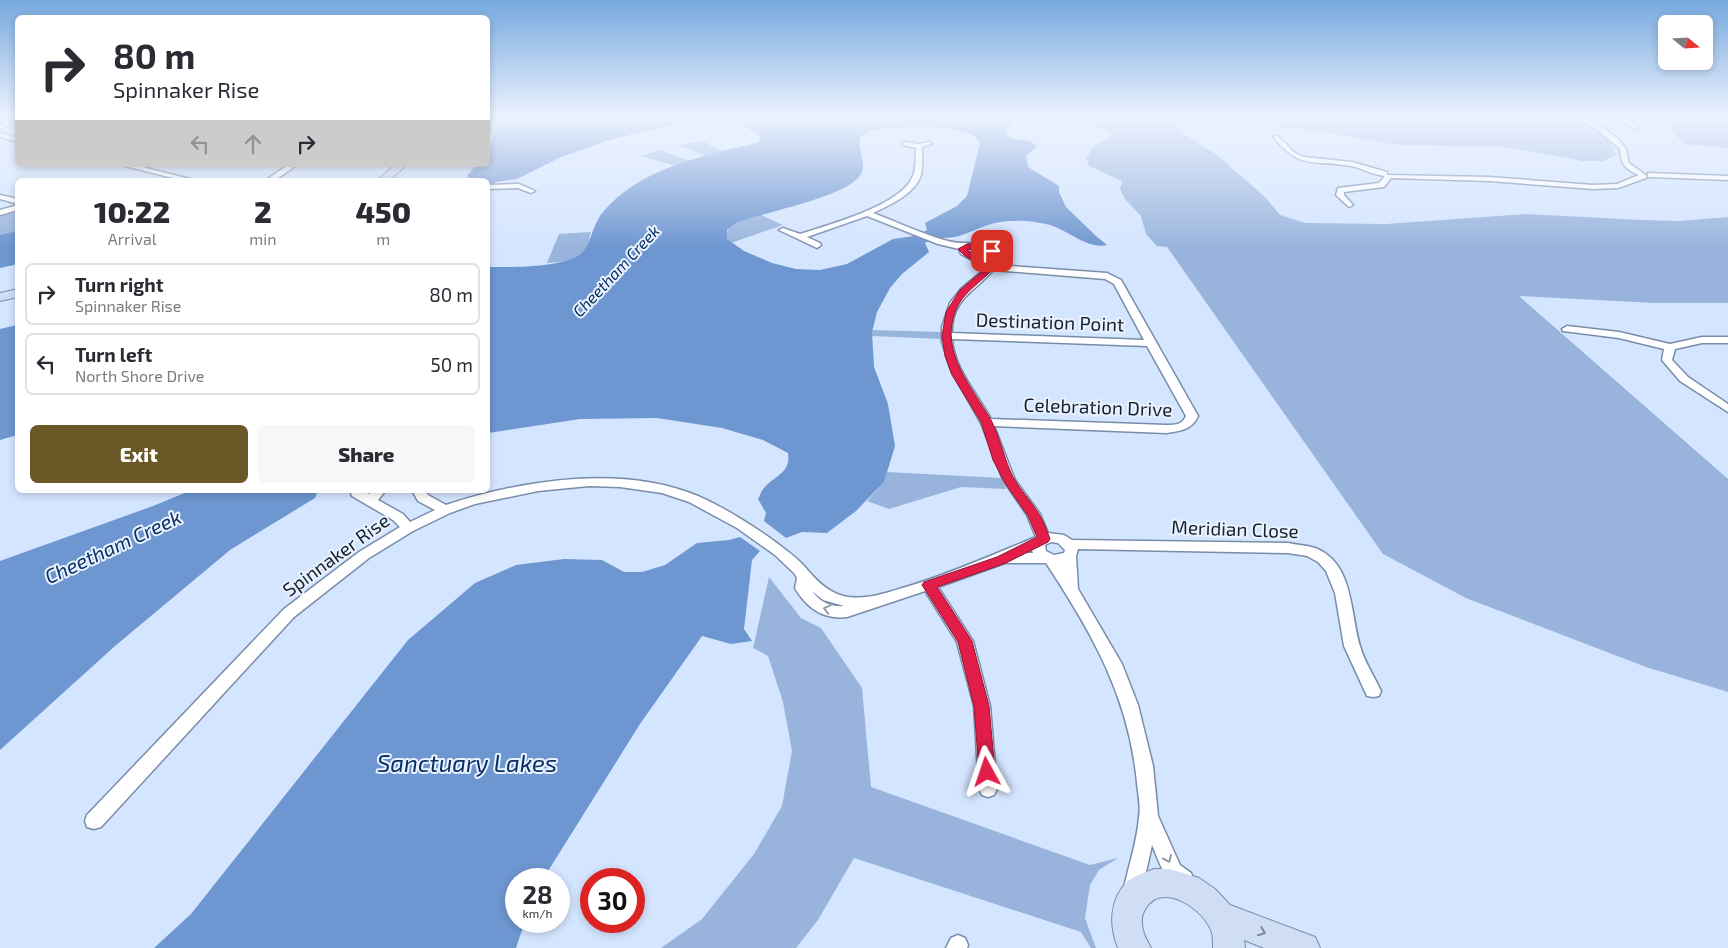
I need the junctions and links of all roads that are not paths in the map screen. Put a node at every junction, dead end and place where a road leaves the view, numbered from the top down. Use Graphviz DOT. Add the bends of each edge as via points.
graph roads {
  1 [pos="918,161"];
  2 [pos="1324,161"];
  3 [pos="1624,161"];
  4 [pos="137,167"];
  5 [pos="177,167"];
  6 [pos="290,167"];
  7 [pos="399,167"];
  8 [pos="164,172"];
  9 [pos="1645,174"];
  10 [pos="1388,175"];
  11 [pos="184,178"];
  12 [pos="273,178"];
  13 [pos="385,178"];
  14 [pos="1728,178"];
  15 [pos="490,188"];
  16 [pos="498,188"];
  17 [pos="0,197"];
  18 [pos="15,201"];
  19 [pos="1349,205"];
  20 [pos="15,208"];
  21 [pos="0,213"];
  22 [pos="866,213"];
  23 [pos="783,230"];
  24 [pos="800,237"];
  25 [pos="817,245"];
  26 [pos="963,248"];
  27 [pos="992,262"];
  28 [pos="15,294"];
  29 [pos="0,297"];
  30 [pos="1567,329"];
  31 [pos="947,336"];
  32 [pos="1728,340"];
  33 [pos="1152,343"];
  34 [pos="1670,347"];
  35 [pos="1728,409"];
  36 [pos="987,422"];
  37 [pos="356,493"];
  38 [pos="377,493"];
  39 [pos="420,493"];
  40 [pos="370,501"];
  41 [pos="445,510"];
  42 [pos="1034,516"];
  43 [pos="408,528"];
  44 [pos="1042,540"];
  45 [pos="1068,548"];
  46 [pos="1048,558"];
  47 [pos="1002,560"];
  48 [pos="929,585"];
  49 [pos="1071,589"];
  50 [pos="1373,691"];
  51 [pos="988,788"];
  52 [pos="1149,816"];
  53 [pos="94,821"];
  54 [pos="1198,894"];
  55 [pos="1131,900"];
  56 [pos="1220,916"];
  57 [pos="1133,947"];
  58 [pos="1228,948"];
  59 [pos="1304,948"];
  1 -- 22 [label="street" via="918,174 907,191"];
  2 -- 10 [label="street" via="1352,164"];
  3 -- 9 [label="street"];
  4 -- 8 [label="street"];
  5 -- 8 [label="street"];
  6 -- 12 [label="street"];
  7 -- 13 [label="street"];
  8 -- 11 [label="street"];
  9 -- 10 [label="street" via="1618,186 1593,187"];
  9 -- 14 [label="street"];
  10 -- 19 [label="street" via="1381,185 1341,190 1340,196"];
  15 -- 16 [label="street"];
  17 -- 18 [label="street"];
  20 -- 21 [label="street"];
  22 -- 24 [label="street"];
  22 -- 26 [label="street"];
  23 -- 24 [label="street"];
  24 -- 25 [label="street"];
  26 -- 27 [label="street" via="964,252"];
  26 -- 27 [label="street" via="987,246 991,249"];
  27 -- 31 [label="street" via="988,272 970,284 956,302"];
  27 -- 33 [label="street, Celebration Drive" via="1113,278"];
  28 -- 29 [label="street"];
  30 -- 34 [label="street" via="1610,332"];
  31 -- 33 [label="street, Destination Point"];
  31 -- 36 [label="street" via="957,375"];
  32 -- 34 [label="street" via="1702,340"];
  33 -- 36 [label="street, Celebration Drive" via="1192,416 1189,423 1179,428"];
  34 -- 35 [label="street" via="1667,360 1684,379"];
  36 -- 42 [label="street" via="1010,483"];
  37 -- 40 [label="street"];
  38 -- 40 [label="street"];
  39 -- 41 [label="street"];
  40 -- 43 [label="street" via="398,517"];
  41 -- 43 [label="street, Spinnaker Rise"];
  41 -- 48 [label="street, Spinnaker Rise" via="494,495 538,487 589,482 645,486 680,494 710,506 742,525 780,552 804,578 802,588 807,597 826,610 854,610"];
  42 -- 44 [label="street"];
  42 -- 45 [label="street"];
  43 -- 53 [label="street, Spinnaker Rise" via="364,555 289,613"];
  44 -- 45 [label="street" via="1054,537"];
  44 -- 46 [label="street" via="1038,551"];
  44 -- 47 [label="street, Spinnaker Rise"];
  45 -- 46 [label="street" via="1061,560"];
  45 -- 49 [label="street"];
  45 -- 50 [label="street, Meridian Close" via="1091,545 1272,548 1310,552 1326,562 1337,577 1353,649"];
  46 -- 47 [label="street, Spinnaker Rise"];
  46 -- 49 [label="street"];
  47 -- 48 [label="street, Spinnaker Rise"];
  48 -- 51 [label="street" via="965,641 982,706"];
  49 -- 52 [label="street" via="1114,664 1130,706 1144,766"];
  52 -- 54 [label="street, one-way" via="1173,871"];
  52 -- 55 [label="street"];
  54 -- 55 [label="street" via="1184,886 1153,884 1140,890"];
  54 -- 56 [label="street"];
  55 -- 57 [label="street" via="1126,913"];
  56 -- 58 [label="street" via="1227,930"];
  56 -- 59 [label="street, one-way"];
}
